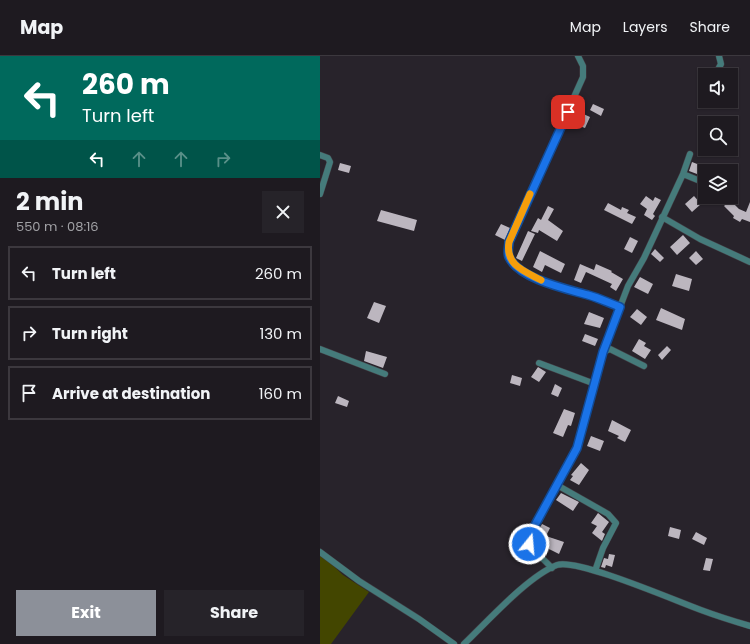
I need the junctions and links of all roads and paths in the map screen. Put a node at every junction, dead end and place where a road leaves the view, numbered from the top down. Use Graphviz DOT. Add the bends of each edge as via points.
graph roads {
  1 [pos="578,56"];
  2 [pos="719,56"];
  3 [pos="719,68"];
  4 [pos="320,154"];
  5 [pos="690,154"];
  6 [pos="683,174"];
  7 [pos="698,180"];
  8 [pos="320,194"];
  9 [pos="662,217"];
  10 [pos="750,262"];
  11 [pos="620,307"];
  12 [pos="320,349"];
  13 [pos="603,352"];
  14 [pos="539,363"];
  15 [pos="644,366"];
  16 [pos="385,374"];
  17 [pos="595,384"];
  18 [pos="557,485"];
  19 [pos="320,552"];
  20 [pos="552,568"];
  21 [pos="595,571"];
  22 [pos="750,626"];
  23 [pos="454,644"];
  24 [pos="464,644"];
  1 -- 11 [label="street" via="584,71 580,84 509,242 508,251 513,262 524,271 552,285 590,295"];
  2 -- 3 [label="street" via="721,64"];
  4 -- 8 [label="street" via="330,162"];
  5 -- 6 [label="street"];
  6 -- 7 [label="street"];
  6 -- 9 [label="street"];
  9 -- 10 [label="street" via="700,239"];
  9 -- 11 [label="street"];
  11 -- 13 [label="street"];
  12 -- 16 [label="street"];
  13 -- 15 [label="street" via="610,349"];
  13 -- 17 [label="street"];
  14 -- 17 [label="street"];
  17 -- 18 [label="street" via="577,448"];
  18 -- 20 [label="street" via="529,539 531,547"];
  18 -- 21 [label="street" via="608,514 616,523"];
  19 -- 23 [label="street"];
  20 -- 21 [label="street" via="563,564"];
  20 -- 24 [label="street" via="519,591"];
  21 -- 22 [label="street"];
}
